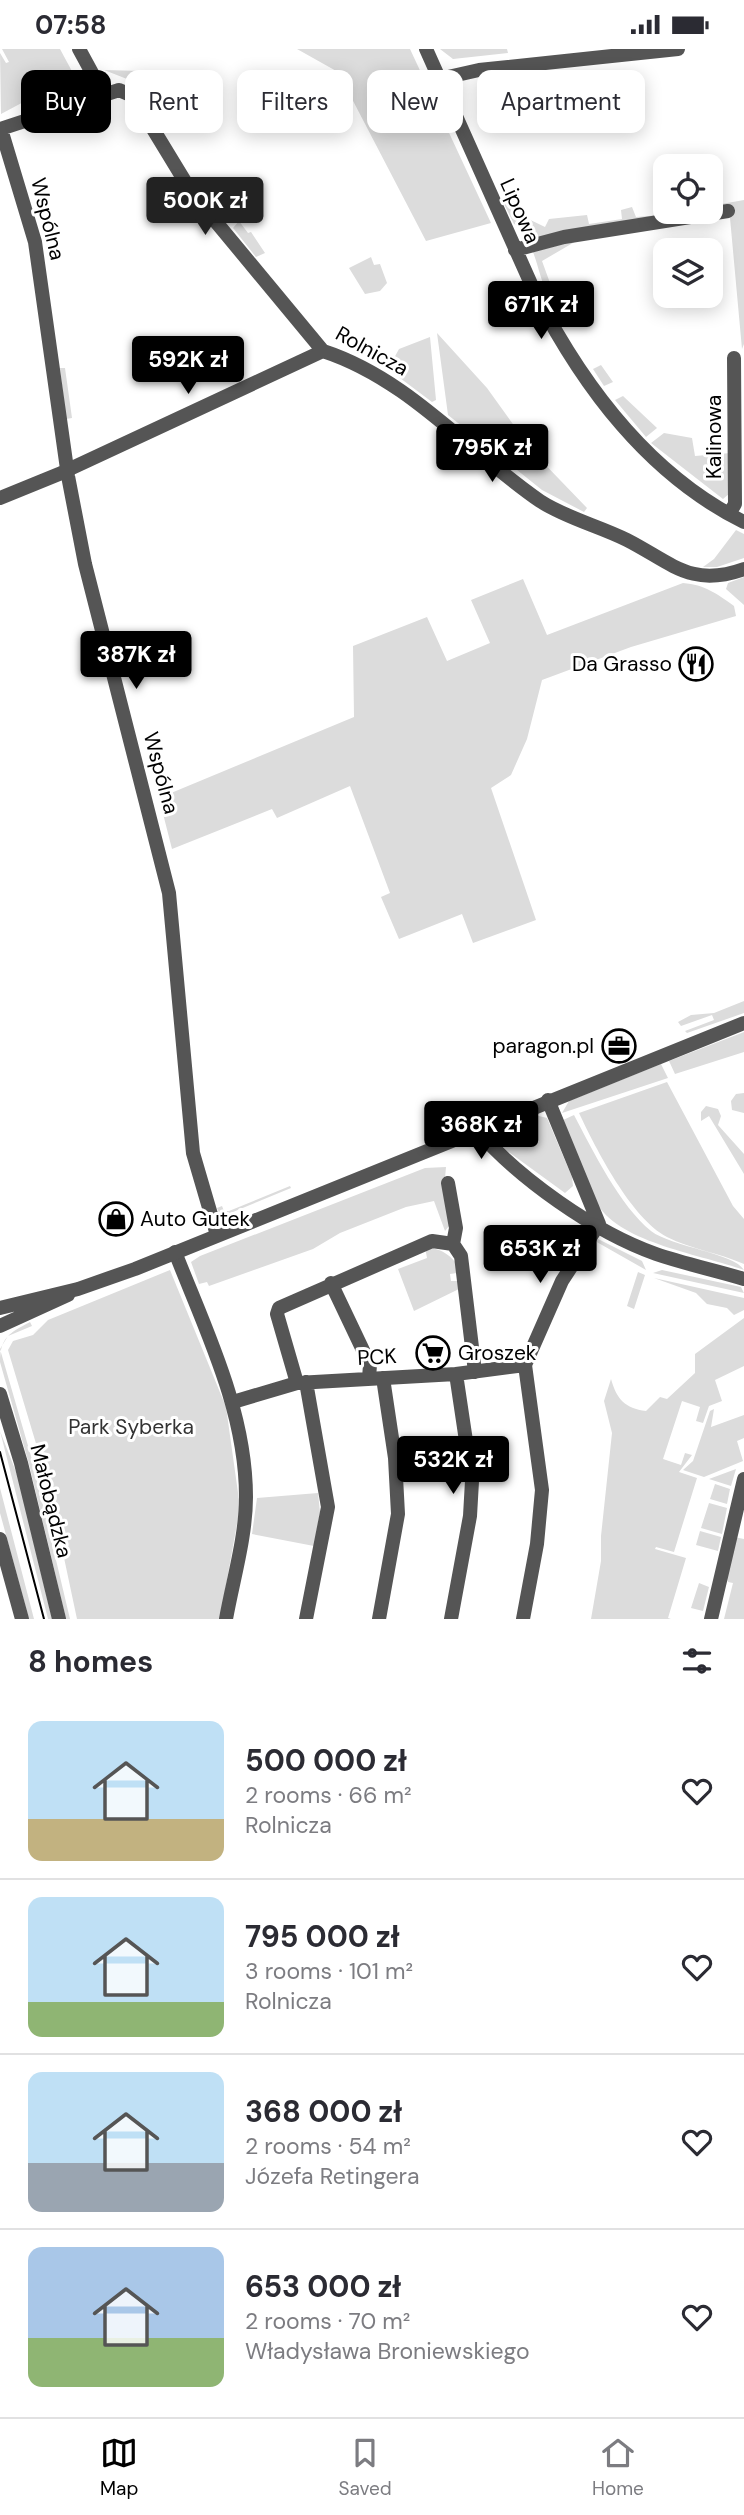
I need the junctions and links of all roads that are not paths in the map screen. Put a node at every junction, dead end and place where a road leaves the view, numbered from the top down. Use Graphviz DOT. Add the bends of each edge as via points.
graph roads {
  1 [pos="79,49"];
  2 [pos="426,49"];
  3 [pos="678,49"];
  4 [pos="90,70"];
  5 [pos="435,70"];
  6 [pos="463,74"];
  7 [pos="111,93"];
  8 [pos="21,122"];
  9 [pos="1,129"];
  10 [pos="463,133"];
  11 [pos="5,155"];
  12 [pos="728,211"];
  13 [pos="515,250"];
  14 [pos="323,351"];
  15 [pos="734,358"];
  16 [pos="67,470"];
  17 [pos="0,498"];
  18 [pos="729,514"];
  19 [pos="744,522"];
  20 [pos="744,569"];
  21 [pos="744,1023"];
  22 [pos="548,1100"];
  23 [pos="476,1129"];
  24 [pos="448,1183"];
  25 [pos="599,1224"];
  26 [pos="217,1235"];
  27 [pos="453,1244"];
  28 [pos="175,1252"];
  29 [pos="744,1279"];
  30 [pos="331,1283"];
  31 [pos="78,1289"];
  32 [pos="3,1304"];
  33 [pos="15,1321"];
  34 [pos="0,1326"];
  35 [pos="0,1339"];
  36 [pos="525,1365"];
  37 [pos="475,1372"];
  38 [pos="456,1374"];
  39 [pos="376,1378"];
  40 [pos="302,1382"];
  41 [pos="0,1394"];
  42 [pos="233,1402"];
  43 [pos="744,1479"];
  44 [pos="0,1539"];
  45 [pos="22,1619"];
  46 [pos="59,1619"];
  47 [pos="226,1619"];
  48 [pos="306,1619"];
  49 [pos="379,1619"];
  50 [pos="451,1619"];
  51 [pos="523,1619"];
  52 [pos="711,1619"];
  1 -- 4 [label="street"];
  2 -- 5 [label="street, Lipowa"];
  3 -- 6 [label="street"];
  7 -- 14 [label="street, Rolnicza" via="119,90 133,96 192,193"];
  8 -- 9 [label="street, Wspólna"];
  9 -- 11 [label="street, Wspólna"];
  10 -- 13 [label="street, Lipowa"];
  11 -- 16 [label="street, Wspólna" via="35,242"];
  12 -- 13 [label="street" via="564,237"];
  13 -- 18 [label="street, Lipowa" via="558,334 611,414 665,470"];
  14 -- 16 [label="street"];
  14 -- 20 [label="street, Rolnicza" via="355,362 393,385 550,507 613,533 683,571 715,578"];
  15 -- 18 [label="street, Kalinowa" via="735,504"];
  16 -- 17 [label="street"];
  16 -- 26 [label="street, Wspólna" via="85,563 169,894 193,1153"];
  18 -- 19 [label="street, Lipowa"];
  21 -- 22 [label="street"];
  22 -- 23 [label="street"];
  22 -- 25 [label="street"];
  23 -- 25 [label="street" via="514,1165 582,1217"];
  23 -- 26 [label="street"];
  24 -- 27 [label="street" via="456,1228"];
  25 -- 29 [label="street" via="656,1254"];
  25 -- 36 [label="street" via="562,1281"];
  26 -- 28 [label="street"];
  27 -- 30 [label="street" via="432,1241"];
  27 -- 37 [label="street" via="461,1260"];
  28 -- 31 [label="street"];
  28 -- 42 [label="street"];
  30 -- 39 [label="street"];
  30 -- 40 [label="street" via="279,1308 277,1314"];
  31 -- 32 [label="street"];
  31 -- 33 [label="street"];
  33 -- 34 [label="street"];
  33 -- 35 [label="street"];
  36 -- 37 [label="street, PCK"];
  36 -- 51 [label="street" via="542,1490"];
  37 -- 38 [label="street, PCK"];
  38 -- 39 [label="street, PCK"];
  38 -- 50 [label="street" via="472,1481"];
  39 -- 40 [label="street, PCK"];
  39 -- 49 [label="street" via="395,1458 398,1514"];
  40 -- 42 [label="street, PCK"];
  40 -- 48 [label="street" via="328,1507"];
  41 -- 46 [label="street, Małobądzka"];
  42 -- 47 [label="street" via="246,1499"];
  43 -- 52 [label="street"];
  44 -- 45 [label="street"];
}
